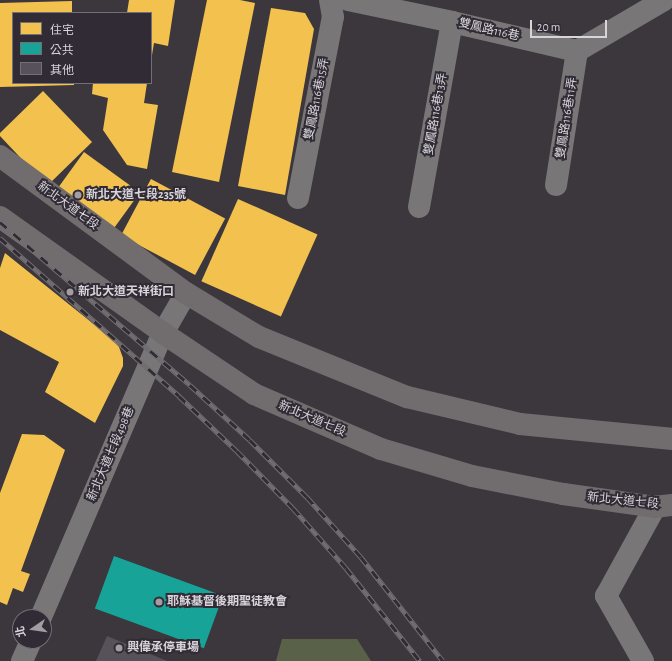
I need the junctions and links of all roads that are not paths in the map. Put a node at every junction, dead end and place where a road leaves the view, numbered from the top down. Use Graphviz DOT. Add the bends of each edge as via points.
graph roads {
  1 [pos="330,0"];
  2 [pos="348,0"];
  3 [pos="664,0"];
  4 [pos="452,22"];
  5 [pos="578,51"];
  6 [pos="0,156"];
  7 [pos="556,185"];
  8 [pos="298,198"];
  9 [pos="419,207"];
  10 [pos="0,217"];
  11 [pos="186,293"];
  12 [pos="163,333"];
  13 [pos="672,439"];
  14 [pos="664,506"];
  15 [pos="44,609"];
  16 [pos="27,649"];
  17 [pos="22,661"];
  18 [pos="643,661"];
  1 -- 8 [label="street, 雙鳳路116巷15弄" via="333,17"];
  2 -- 4 [label="street, 雙鳳路116巷"];
  3 -- 5 [label="street"];
  4 -- 5 [label="street, 雙鳳路116巷"];
  4 -- 9 [label="street, 雙鳳路116巷13弄"];
  5 -- 7 [label="street, 雙鳳路116巷11弄"];
  6 -- 11 [label="main road, 新北大道七段"];
  10 -- 12 [label="main road, 新北大道七段"];
  11 -- 12 [label="street, 新北大道七段498巷"];
  11 -- 13 [label="main road, 新北大道七段" via="259,337 406,397 520,424"];
  12 -- 14 [label="main road, 新北大道七段" via="254,394 381,449 472,476 563,494"];
  12 -- 15 [label="street, 新北大道七段498巷"];
  14 -- 18 [label="street" via="606,596"];
  16 -- 17 [label="street"];
}
